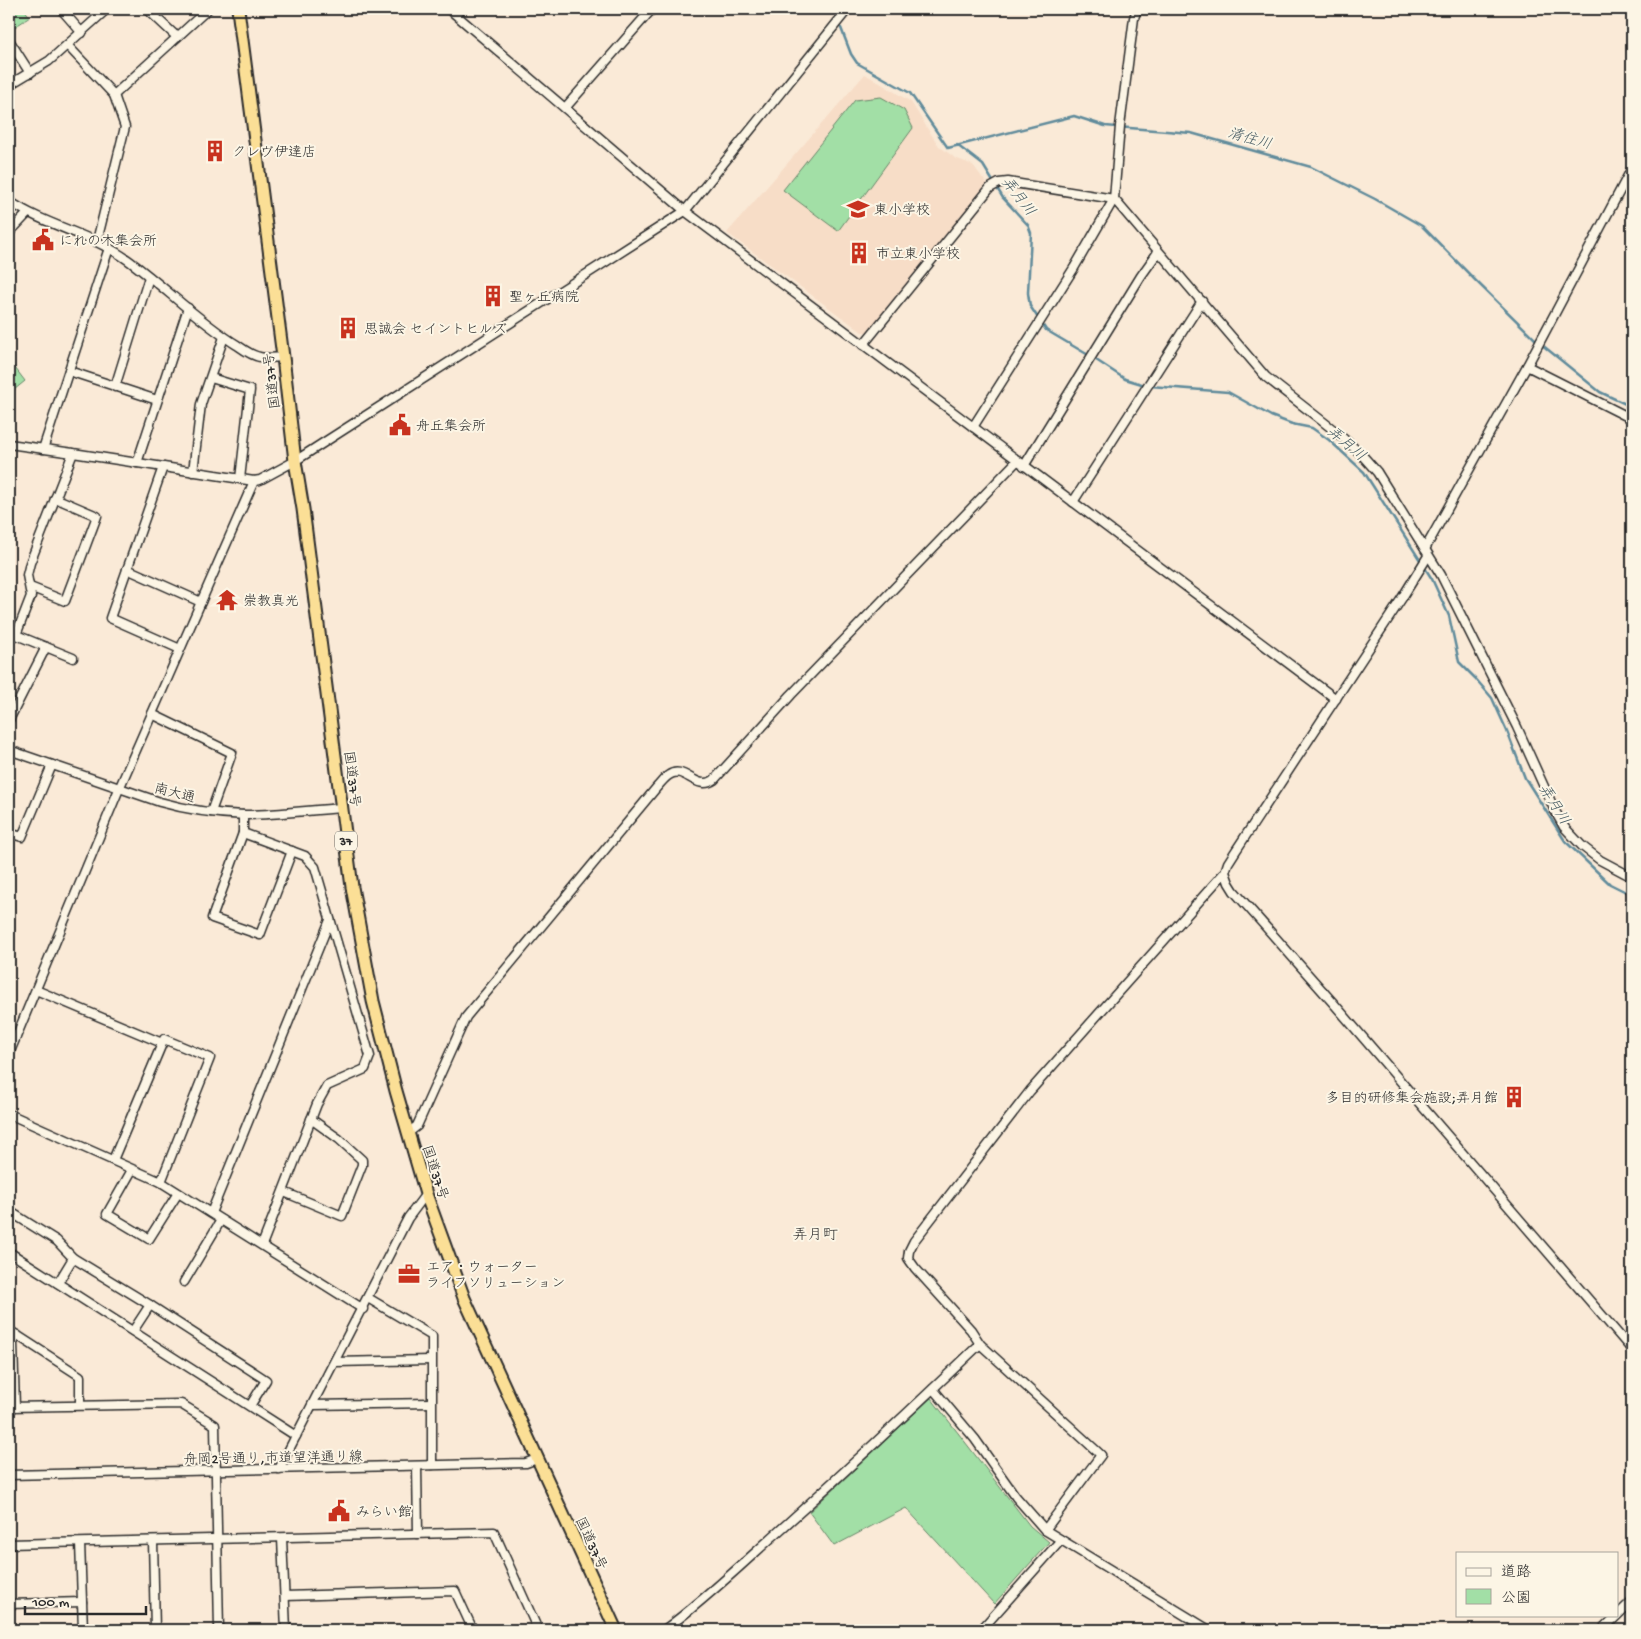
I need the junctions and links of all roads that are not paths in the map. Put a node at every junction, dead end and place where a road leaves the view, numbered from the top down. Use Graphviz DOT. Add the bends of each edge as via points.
graph roads {
  1 [pos="61,9"];
  2 [pos="107,9"];
  3 [pos="147,9"];
  4 [pos="208,9"];
  5 [pos="238,9"];
  6 [pos="450,9"];
  7 [pos="652,9"];
  8 [pos="848,9"];
  9 [pos="1137,9"];
  10 [pos="82,33"];
  11 [pos="177,37"];
  12 [pos="9,40"];
  13 [pos="67,46"];
  14 [pos="30,73"];
  15 [pos="9,85"];
  16 [pos="114,96"];
  17 [pos="565,108"];
  18 [pos="1632,168"];
  19 [pos="1114,199"];
  20 [pos="9,201"];
  21 [pos="686,211"];
  22 [pos="28,213"];
  23 [pos="9,233"];
  24 [pos="97,241"];
  25 [pos="110,248"];
  26 [pos="1158,252"];
  27 [pos="149,277"];
  28 [pos="1202,301"];
  29 [pos="188,308"];
  30 [pos="224,337"];
  31 [pos="863,345"];
  32 [pos="283,357"];
  33 [pos="1527,366"];
  34 [pos="68,371"];
  35 [pos="211,378"];
  36 [pos="114,387"];
  37 [pos="157,400"];
  38 [pos="1632,419"];
  39 [pos="973,427"];
  40 [pos="9,444"];
  41 [pos="43,449"];
  42 [pos="73,453"];
  43 [pos="295,461"];
  44 [pos="137,463"];
  45 [pos="1021,463"];
  46 [pos="163,467"];
  47 [pos="194,472"];
  48 [pos="240,479"];
  49 [pos="254,481"];
  50 [pos="55,498"];
  51 [pos="1073,502"];
  52 [pos="1426,552"];
  53 [pos="128,569"];
  54 [pos="30,587"];
  55 [pos="201,602"];
  56 [pos="13,633"];
  57 [pos="46,647"];
  58 [pos="180,649"];
  59 [pos="73,658"];
  60 [pos="9,698"];
  61 [pos="1336,699"];
  62 [pos="18,702"];
  63 [pos="152,714"];
  64 [pos="9,720"];
  65 [pos="9,750"];
  66 [pos="52,765"];
  67 [pos="119,789"];
  68 [pos="342,808"];
  69 [pos="211,812"];
  70 [pos="243,815"];
  71 [pos="9,833"];
  72 [pos="243,833"];
  73 [pos="292,851"];
  74 [pos="1226,872"];
  75 [pos="1632,877"];
  76 [pos="330,920"];
  77 [pos="36,990"];
  78 [pos="162,1043"];
  79 [pos="9,1054"];
  80 [pos="9,1114"];
  81 [pos="312,1119"];
  82 [pos="408,1133"];
  83 [pos="113,1160"];
  84 [pos="132,1170"];
  85 [pos="161,1182"];
  86 [pos="178,1192"];
  87 [pos="284,1192"];
  88 [pos="426,1194"];
  89 [pos="9,1211"];
  90 [pos="211,1213"];
  91 [pos="221,1220"];
  92 [pos="262,1245"];
  93 [pos="9,1252"];
  94 [pos="73,1258"];
  95 [pos="184,1282"];
  96 [pos="58,1283"];
  97 [pos="368,1298"];
  98 [pos="150,1305"];
  99 [pos="363,1309"];
  100 [pos="9,1330"];
  101 [pos="133,1331"];
  102 [pos="17,1336"];
  103 [pos="980,1344"];
  104 [pos="1632,1350"];
  105 [pos="431,1360"];
  106 [pos="335,1362"];
  107 [pos="933,1389"];
  108 [pos="431,1403"];
  109 [pos="80,1405"];
  110 [pos="250,1406"];
  111 [pos="312,1406"];
  112 [pos="12,1407"];
  113 [pos="296,1436"];
  114 [pos="537,1459"];
  115 [pos="432,1465"];
  116 [pos="417,1466"];
  117 [pos="279,1469"];
  118 [pos="216,1471"];
  119 [pos="9,1475"];
  120 [pos="1045,1530"];
  121 [pos="418,1534"];
  122 [pos="282,1538"];
  123 [pos="217,1540"];
  124 [pos="1061,1540"];
  125 [pos="153,1541"];
  126 [pos="80,1543"];
  127 [pos="9,1544"];
  128 [pos="285,1596"];
  129 [pos="1632,1601"];
  130 [pos="82,1602"];
  131 [pos="9,1604"];
  132 [pos="1618,1615"];
  133 [pos="1616,1616"];
  134 [pos="537,1627"];
  135 [pos="615,1629"];
  136 [pos="83,1630"];
  137 [pos="155,1630"];
  138 [pos="219,1630"];
  139 [pos="286,1630"];
  140 [pos="473,1630"];
  141 [pos="529,1630"];
  142 [pos="664,1630"];
  143 [pos="981,1630"];
  144 [pos="1209,1630"];
  145 [pos="1602,1630"];
  1 -- 10 [label="street"];
  2 -- 10 [label="street"];
  3 -- 11 [label="street"];
  4 -- 11 [label="street"];
  5 -- 32 [label="highway, 国道37号 / 37"];
  6 -- 17 [label="street"];
  7 -- 17 [label="street"];
  8 -- 21 [label="street"];
  9 -- 19 [label="street"];
  10 -- 13 [label="street"];
  11 -- 16 [label="street"];
  12 -- 14 [label="street"];
  13 -- 14 [label="street"];
  13 -- 16 [label="street"];
  14 -- 15 [label="street"];
  16 -- 24 [label="street" via="125,127"];
  17 -- 21 [label="street"];
  18 -- 33 [label="street"];
  19 -- 26 [label="street"];
  19 -- 31 [label="street" via="999,182 990,188"];
  19 -- 39 [label="street"];
  20 -- 22 [label="street"];
  21 -- 31 [label="street"];
  21 -- 43 [label="street"];
  22 -- 23 [label="street"];
  22 -- 24 [label="street"];
  24 -- 25 [label="street"];
  25 -- 27 [label="street"];
  25 -- 34 [label="street"];
  26 -- 28 [label="street"];
  26 -- 45 [label="street"];
  27 -- 29 [label="street"];
  27 -- 36 [label="street"];
  28 -- 51 [label="street"];
  28 -- 52 [label="street" via="1266,378 1361,454 1377,472"];
  29 -- 30 [label="street"];
  29 -- 37 [label="street"];
  30 -- 32 [label="street" via="260,357"];
  30 -- 35 [label="street"];
  31 -- 39 [label="street"];
  32 -- 43 [label="highway, 国道37号 / 37"];
  33 -- 38 [label="street"];
  33 -- 52 [label="street"];
  34 -- 36 [label="street"];
  34 -- 41 [label="street"];
  35 -- 47 [label="street" via="201,404"];
  35 -- 48 [label="street" via="250,390"];
  36 -- 37 [label="street"];
  37 -- 44 [label="street"];
  39 -- 45 [label="street"];
  40 -- 41 [label="street"];
  41 -- 42 [label="street"];
  42 -- 44 [label="street"];
  42 -- 50 [label="street"];
  43 -- 49 [label="street"];
  43 -- 68 [label="highway, 国道37号 / 37"];
  44 -- 46 [label="street"];
  45 -- 51 [label="street"];
  45 -- 82 [label="street" via="791,695 714,780 703,784 684,775 667,775 466,1017 417,1126"];
  46 -- 47 [label="street"];
  46 -- 53 [label="street"];
  47 -- 48 [label="street"];
  48 -- 49 [label="street"];
  49 -- 55 [label="street"];
  50 -- 54 [label="street" via="30,562"];
  50 -- 54 [label="street" via="97,516 65,601"];
  51 -- 61 [label="street"];
  52 -- 61 [label="street"];
  52 -- 75 [label="street" via="1441,575 1517,727 1564,828 1600,860"];
  53 -- 55 [label="street"];
  53 -- 58 [label="street" via="110,618"];
  54 -- 56 [label="street" via="31,596"];
  55 -- 58 [label="street"];
  56 -- 57 [label="street"];
  57 -- 59 [label="street"];
  57 -- 62 [label="street"];
  58 -- 63 [label="street"];
  60 -- 62 [label="street"];
  61 -- 74 [label="street" via="1228,863"];
  62 -- 64 [label="street"];
  63 -- 67 [label="street"];
  63 -- 69 [label="street" via="232,753"];
  65 -- 66 [label="street, 南大通"];
  66 -- 67 [label="street, 南大通"];
  66 -- 71 [label="street" via="22,837"];
  67 -- 69 [label="street, 南大通" via="185,809"];
  67 -- 77 [label="street"];
  68 -- 70 [label="street, 南大通"];
  68 -- 82 [label="highway, 国道37号 / 37" via="352,887 373,1001"];
  69 -- 70 [label="street, 南大通"];
  70 -- 72 [label="street"];
  72 -- 73 [label="street"];
  72 -- 73 [label="street" via="212,918 260,935"];
  73 -- 76 [label="street" via="305,856 315,867"];
  74 -- 103 [label="street" via="1030,1091 914,1241 908,1258"];
  74 -- 104 [label="street" via="1234,891"];
  76 -- 81 [label="street" via="370,1056 365,1069 327,1086"];
  76 -- 90 [label="street"];
  77 -- 78 [label="street"];
  77 -- 79 [label="street"];
  78 -- 83 [label="street"];
  78 -- 85 [label="street" via="164,1039 210,1058"];
  80 -- 83 [label="street"];
  81 -- 87 [label="street"];
  81 -- 87 [label="street" via="362,1160 359,1173 342,1216"];
  82 -- 88 [label="highway, 国道37号 / 37"];
  83 -- 84 [label="street"];
  84 -- 85 [label="street"];
  84 -- 86 [label="street" via="107,1214 149,1239"];
  85 -- 86 [label="street"];
  86 -- 90 [label="street"];
  87 -- 92 [label="street"];
  88 -- 97 [label="street" via="408,1218"];
  88 -- 114 [label="highway, 国道37号 / 37" via="464,1298"];
  89 -- 94 [label="street" via="56,1241"];
  90 -- 91 [label="street"];
  91 -- 92 [label="street"];
  91 -- 95 [label="street"];
  92 -- 99 [label="street"];
  93 -- 96 [label="street"];
  94 -- 96 [label="street"];
  94 -- 98 [label="street"];
  96 -- 101 [label="street"];
  97 -- 99 [label="street"];
  97 -- 105 [label="street" via="432,1336"];
  98 -- 101 [label="street"];
  98 -- 110 [label="street" via="266,1380"];
  99 -- 106 [label="street"];
  100 -- 102 [label="street"];
  101 -- 110 [label="street"];
  102 -- 109 [label="street" via="80,1376"];
  102 -- 112 [label="street" via="13,1343"];
  103 -- 107 [label="street"];
  103 -- 120 [label="street" via="1101,1455"];
  105 -- 106 [label="street"];
  105 -- 108 [label="street"];
  106 -- 111 [label="street"];
  107 -- 120 [label="street"];
  107 -- 142 [label="street" via="744,1563"];
  108 -- 111 [label="street"];
  108 -- 115 [label="street"];
  109 -- 112 [label="street"];
  109 -- 118 [label="street" via="181,1404 215,1425"];
  110 -- 113 [label="street"];
  111 -- 113 [label="street"];
  113 -- 117 [label="street"];
  114 -- 115 [label="street, 舟岡2号通り,市道望洋通り線" via="526,1463"];
  114 -- 135 [label="highway, 国道37号 / 37"];
  115 -- 116 [label="street, 舟岡2号通り,市道望洋通り線"];
  116 -- 117 [label="street, 舟岡2号通り,市道望洋通り線"];
  116 -- 121 [label="street"];
  117 -- 118 [label="street, 舟岡2号通り,市道望洋通り線"];
  118 -- 119 [label="street, 舟岡2号通り,市道望洋通り線"];
  118 -- 123 [label="street"];
  120 -- 124 [label="street"];
  121 -- 122 [label="street"];
  121 -- 134 [label="street" via="494,1532"];
  122 -- 123 [label="street"];
  122 -- 128 [label="street"];
  123 -- 125 [label="street"];
  123 -- 138 [label="street"];
  124 -- 143 [label="street"];
  124 -- 144 [label="street"];
  125 -- 126 [label="street"];
  125 -- 137 [label="street"];
  126 -- 127 [label="street"];
  126 -- 130 [label="street"];
  128 -- 139 [label="street"];
  128 -- 140 [label="street" via="455,1591"];
  129 -- 132 [label="street"];
  130 -- 131 [label="street"];
  130 -- 136 [label="street"];
  133 -- 145 [label="street"];
  134 -- 141 [label="street"];
}
